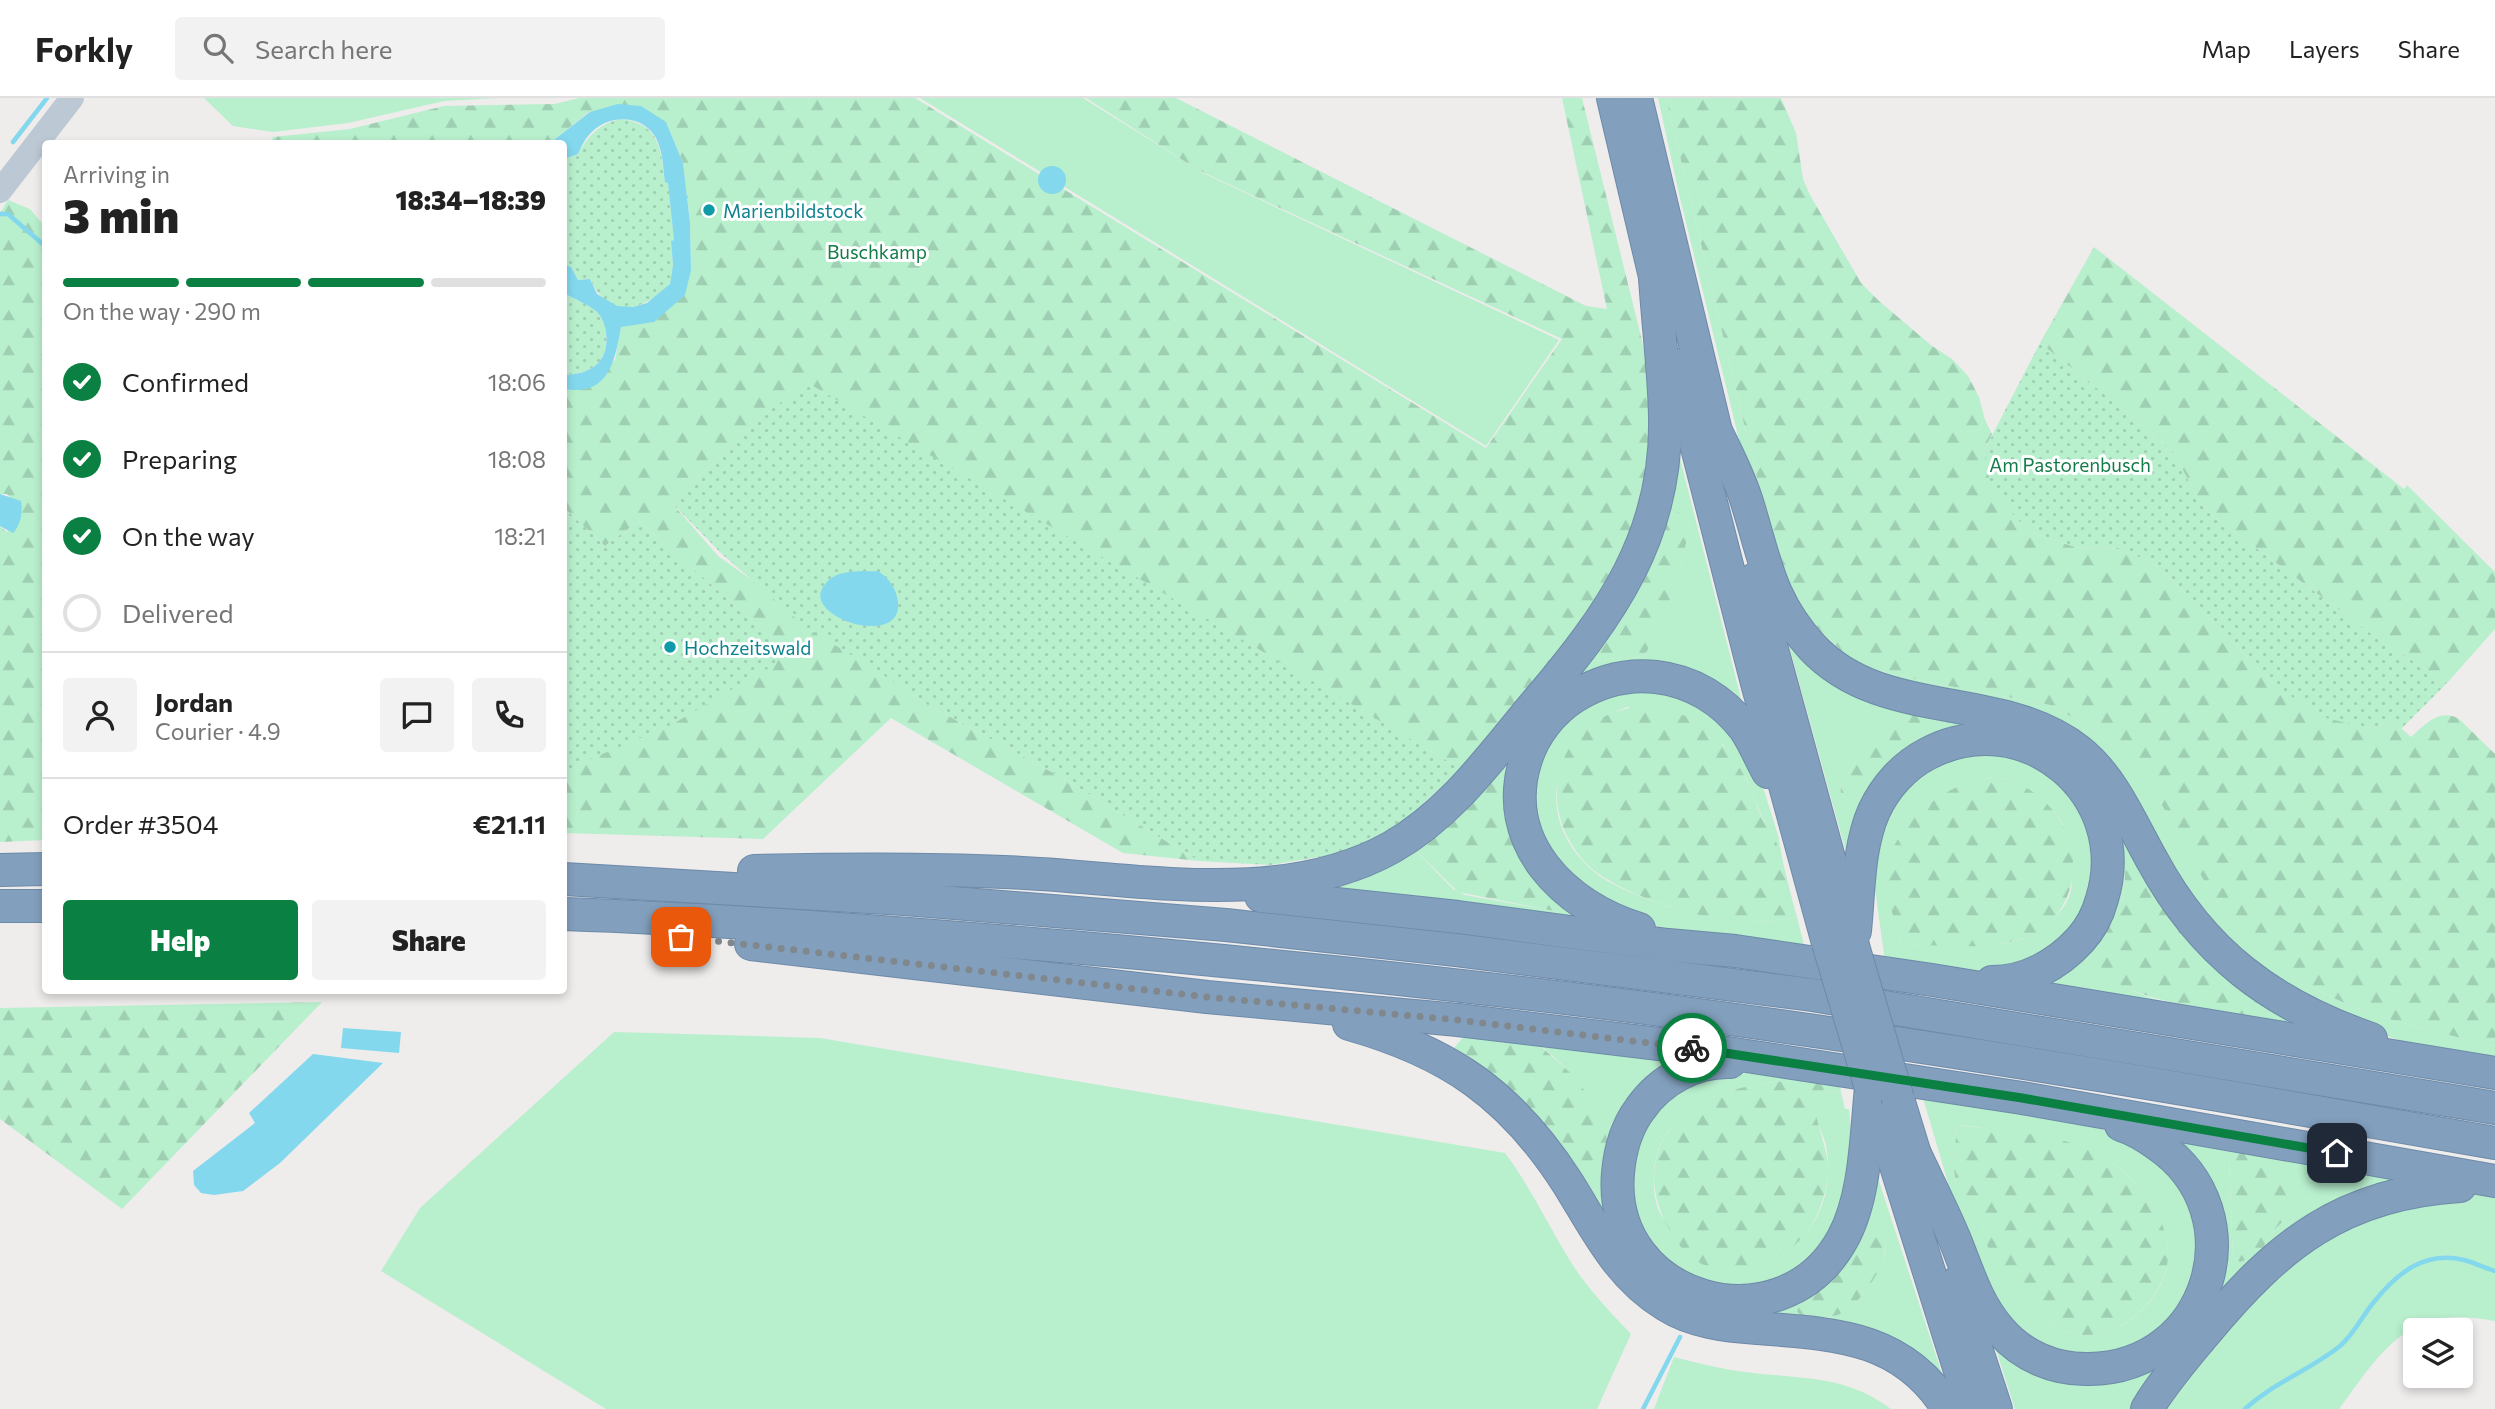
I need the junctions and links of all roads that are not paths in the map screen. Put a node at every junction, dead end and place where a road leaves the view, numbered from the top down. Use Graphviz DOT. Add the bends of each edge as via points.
graph roads {
  1 [pos="72,98"];
  2 [pos="1613,98"];
  3 [pos="1636,98"];
  4 [pos="0,191"];
  5 [pos="1655,278"];
  6 [pos="1714,427"];
  7 [pos="1795,824"];
  8 [pos="42,869"];
  9 [pos="0,870"];
  10 [pos="569,880"];
  11 [pos="1176,884"];
  12 [pos="0,906"];
  13 [pos="42,906"];
  14 [pos="579,915"];
  15 [pos="1841,945"];
  16 [pos="1735,951"];
  17 [pos="1932,980"];
  18 [pos="1207,997"];
  19 [pos="1800,1064"];
  20 [pos="2486,1071"];
  21 [pos="1885,1093"];
  22 [pos="2022,1098"];
  23 [pos="2495,1108"];
  24 [pos="2495,1143"];
  25 [pos="1915,1154"];
  26 [pos="2495,1181"];
  27 [pos="2495,1188"];
  28 [pos="1948,1409"];
  29 [pos="1972,1409"];
  30 [pos="1996,1409"];
  31 [pos="2147,1409"];
  1 -- 4 [label="main road"];
  2 -- 5 [label="highway"];
  3 -- 6 [label="highway"];
  5 -- 7 [label="highway"];
  5 -- 11 [label="highway" via="1665,417 1661,473 1637,557 1587,642 1458,795 1394,846 1340,870 1299,880"];
  6 -- 15 [label="highway"];
  6 -- 20 [label="highway" via="1746,497 1776,598 1799,633 1831,664 1884,692 2010,718 2067,742 2108,784 2184,911 2240,971 2288,1003 2344,1030"];
  7 -- 15 [label="highway"];
  7 -- 16 [label="highway" via="1745,730 1707,694 1677,680 1620,677 1582,692 1556,710 1528,753 1519,805 1530,845 1553,878 1591,909 1626,925"];
  8 -- 9 [label="highway"];
  10 -- 11 [label="highway" via="599,868 734,872 870,869 1006,872"];
  10 -- 23 [label="highway" via="931,901 1469,951 1812,995"];
  11 -- 16 [label="highway"];
  12 -- 13 [label="highway"];
  14 -- 18 [label="highway" via="629,933"];
  14 -- 24 [label="highway" via="904,933 1227,961 1504,992 1816,1031"];
  15 -- 17 [label="highway" via="1875,809 1891,784 1922,757 1953,743 2001,740 2032,748 2073,775 2098,814 2109,864 2100,908 2077,943 2033,974 1995,982"];
  15 -- 21 [label="highway, bridge"];
  16 -- 17 [label="highway"];
  17 -- 20 [label="highway"];
  18 -- 19 [label="highway" via="1458,1020"];
  18 -- 28 [label="highway" via="1332,1019 1405,1042 1449,1063 1525,1126 1606,1249 1650,1294 1690,1317 1707,1321 1864,1342 1901,1358 1930,1384"];
  19 -- 21 [label="highway" via="1718,1062 1699,1066 1654,1092 1626,1131 1616,1188 1623,1223 1638,1252 1684,1288 1738,1303 1765,1299 1805,1281 1824,1265 1845,1235"];
  19 -- 22 [label="highway"];
  21 -- 25 [label="highway"];
  21 -- 29 [label="highway"];
  22 -- 25 [label="highway" via="2127,1127 2180,1163 2200,1194 2211,1240 2207,1283 2190,1319 2152,1353 2113,1367 2080,1370 2044,1361 2016,1346 1977,1297"];
  22 -- 26 [label="highway"];
  25 -- 30 [label="highway"];
  27 -- 31 [label="highway" via="2442,1187 2389,1196 2343,1213 2301,1236 2224,1309"];
}
